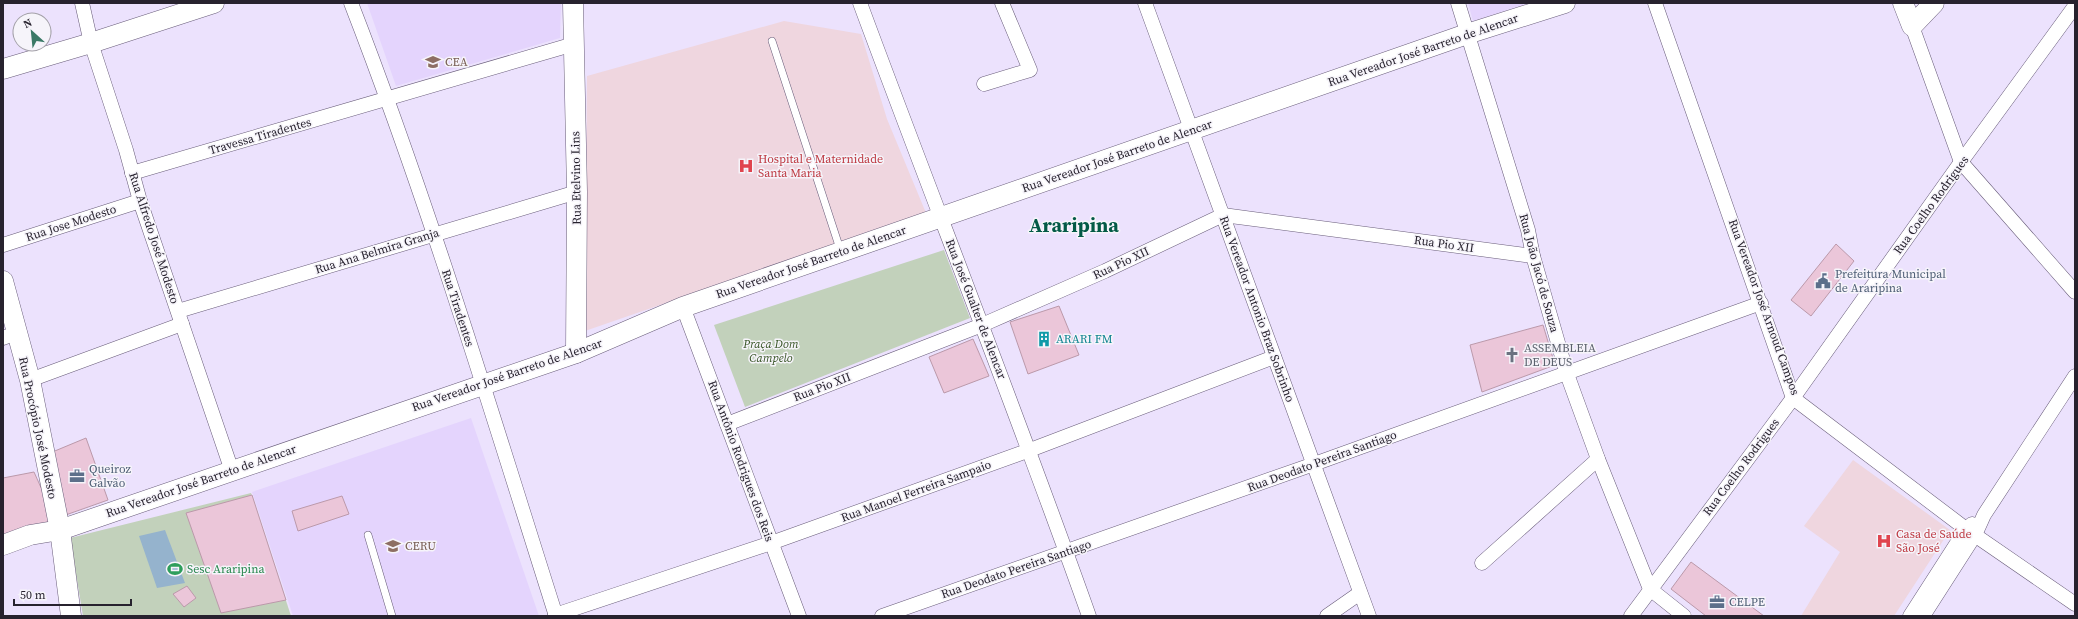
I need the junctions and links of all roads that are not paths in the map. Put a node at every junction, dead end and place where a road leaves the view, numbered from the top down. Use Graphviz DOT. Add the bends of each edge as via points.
graph roads {
  1 [pos="82,3"];
  2 [pos="214,3"];
  3 [pos="351,3"];
  4 [pos="574,3"];
  5 [pos="860,3"];
  6 [pos="1002,3"];
  7 [pos="1145,3"];
  8 [pos="1458,3"];
  9 [pos="1565,3"];
  10 [pos="1655,3"];
  11 [pos="1903,3"];
  12 [pos="1934,3"];
  13 [pos="2075,6"];
  14 [pos="1912,26"];
  15 [pos="1467,34"];
  16 [pos="772,41"];
  17 [pos="91,43"];
  18 [pos="574,44"];
  19 [pos="3,69"];
  20 [pos="984,84"];
  21 [pos="388,99"];
  22 [pos="1192,130"];
  23 [pos="1961,162"];
  24 [pos="132,173"];
  25 [pos="577,192"];
  26 [pos="140,201"];
  27 [pos="1223,215"];
  28 [pos="940,217"];
  29 [pos="434,234"];
  30 [pos="3,245"];
  31 [pos="841,252"];
  32 [pos="1534,256"];
  33 [pos="3,281"];
  34 [pos="2075,292"];
  35 [pos="1761,303"];
  36 [pos="684,307"];
  37 [pos="180,317"];
  38 [pos="982,325"];
  39 [pos="9,336"];
  40 [pos="576,353"];
  41 [pos="1274,358"];
  42 [pos="1567,374"];
  43 [pos="2075,376"];
  44 [pos="30,380"];
  45 [pos="483,384"];
  46 [pos="1793,398"];
  47 [pos="728,424"];
  48 [pos="1030,450"];
  49 [pos="1598,459"];
  50 [pos="1314,464"];
  51 [pos="232,471"];
  52 [pos="60,530"];
  53 [pos="1970,532"];
  54 [pos="368,535"];
  55 [pos="771,543"];
  56 [pos="3,545"];
  57 [pos="1066,551"];
  58 [pos="3,558"];
  59 [pos="1482,563"];
  60 [pos="1650,589"];
  61 [pos="1360,593"];
  62 [pos="2075,604"];
  63 [pos="71,616"];
  64 [pos="392,616"];
  65 [pos="556,616"];
  66 [pos="799,616"];
  67 [pos="882,616"];
  68 [pos="1089,616"];
  69 [pos="1327,616"];
  70 [pos="1368,616"];
  71 [pos="1631,616"];
  72 [pos="1684,616"];
  73 [pos="1910,616"];
  74 [pos="1923,616"];
  1 -- 17 [label="street, Rua Alfredo José Modesto"];
  2 -- 17 [label="main road"];
  3 -- 21 [label="street, Rua Tiradentes"];
  4 -- 18 [label="main road, Rua Etelvino Lins"];
  5 -- 28 [label="street, Rua José Gualter de Alencar"];
  6 -- 20 [label="street" via="1030,70"];
  7 -- 22 [label="street, Rua Vereador Antonio Braz Sobrinho"];
  8 -- 15 [label="street, Rua João Jacó de Souza"];
  9 -- 15 [label="main road, Rua Vereador José Barreto de Alencar"];
  10 -- 35 [label="street, Rua Vereador José Arnoud Campos"];
  11 -- 14 [label="main road"];
  12 -- 14 [label="main road"];
  13 -- 23 [label="street, Rua Coelho Rodrigues"];
  14 -- 23 [label="street"];
  15 -- 22 [label="main road, Rua Vereador José Barreto de Alencar"];
  15 -- 32 [label="street, Rua João Jacó de Souza"];
  16 -- 31 [label="lane"];
  17 -- 19 [label="main road"];
  17 -- 24 [label="street, Rua Alfredo José Modesto"];
  18 -- 21 [label="street, Travessa Tiradentes"];
  18 -- 25 [label="main road, Rua Etelvino Lins"];
  21 -- 24 [label="street, Travessa Tiradentes"];
  21 -- 29 [label="street, Rua Tiradentes"];
  22 -- 27 [label="street, Rua Vereador Antonio Braz Sobrinho"];
  22 -- 28 [label="main road, Rua Vereador José Barreto de Alencar"];
  23 -- 34 [label="street"];
  23 -- 46 [label="street, Rua Coelho Rodrigues"];
  24 -- 26 [label="street, Rua Alfredo José Modesto"];
  25 -- 29 [label="street, Rua Ana Belmira Granja"];
  25 -- 40 [label="main road, Rua Etelvino Lins"];
  26 -- 30 [label="street, Rua Jose Modesto"];
  26 -- 37 [label="street, Rua Alfredo José Modesto"];
  27 -- 32 [label="street, Rua Pio XII"];
  27 -- 38 [label="street, Rua Pio XII" via="1106,271"];
  27 -- 41 [label="street, Rua Vereador Antonio Braz Sobrinho"];
  28 -- 31 [label="main road, Rua Vereador José Barreto de Alencar"];
  28 -- 38 [label="street, Rua José Gualter de Alencar"];
  29 -- 37 [label="street, Rua Ana Belmira Granja"];
  29 -- 45 [label="street, Rua Tiradentes"];
  31 -- 36 [label="main road, Rua Vereador José Barreto de Alencar"];
  32 -- 42 [label="street, Rua João Jacó de Souza"];
  33 -- 39 [label="main road, Rua Procópio José Modesto"];
  35 -- 42 [label="street, Rua Deodato Pereira Santiago"];
  35 -- 46 [label="street, Rua Vereador José Arnoud Campos"];
  36 -- 40 [label="main road, Rua Vereador José Barreto de Alencar"];
  36 -- 47 [label="street, Rua Antônio Rodrigues dos Reis"];
  37 -- 44 [label="street, Rua Ana Belmira Granja"];
  37 -- 51 [label="street, Rua Alfredo José Modesto"];
  38 -- 47 [label="street, Rua Pio XII"];
  38 -- 48 [label="street, Rua José Gualter de Alencar"];
  39 -- 44 [label="main road, Rua Procópio José Modesto"];
  40 -- 45 [label="main road, Rua Vereador José Barreto de Alencar"];
  41 -- 48 [label="street, Rua Manoel Ferreira Sampaio"];
  41 -- 50 [label="street, Rua Vereador Antonio Braz Sobrinho"];
  42 -- 49 [label="street, Rua João Jacó de Souza"];
  42 -- 50 [label="street, Rua Deodato Pereira Santiago"];
  43 -- 53 [label="street"];
  44 -- 52 [label="main road, Rua Procópio José Modesto"];
  45 -- 51 [label="main road, Rua Vereador José Barreto de Alencar"];
  45 -- 65 [label="street, Rua Tiradentes"];
  46 -- 53 [label="street, Rua Vereador José Arnoud Campos"];
  46 -- 60 [label="street, Rua Coelho Rodrigues"];
  47 -- 55 [label="street, Rua Antônio Rodrigues dos Reis"];
  48 -- 55 [label="street, Rua Manoel Ferreira Sampaio"];
  48 -- 57 [label="street, Rua José Gualter de Alencar"];
  49 -- 59 [label="street"];
  49 -- 60 [label="street, Rua João Jacó de Souza"];
  50 -- 57 [label="street, Rua Deodato Pereira Santiago"];
  50 -- 61 [label="street, Rua Vereador Antonio Braz Sobrinho"];
  51 -- 52 [label="main road, Rua Vereador José Barreto de Alencar"];
  52 -- 56 [label="main road" via="30,535"];
  52 -- 58 [label="main road"];
  52 -- 63 [label="main road, Rua Procópio José Modesto"];
  53 -- 62 [label="street, Rua Vereador José Arnoud Campos"];
  53 -- 73 [label="street"];
  53 -- 74 [label="street"];
  54 -- 64 [label="lane"];
  55 -- 65 [label="street, Rua Manoel Ferreira Sampaio"];
  55 -- 66 [label="street, Rua Antônio Rodrigues dos Reis"];
  57 -- 67 [label="street, Rua Deodato Pereira Santiago"];
  57 -- 68 [label="street, Rua José Gualter de Alencar"];
  60 -- 71 [label="street, Rua Coelho Rodrigues"];
  60 -- 72 [label="street, Rua João Jacó de Souza"];
  61 -- 69 [label="street"];
  61 -- 70 [label="street, Rua Vereador Antonio Braz Sobrinho"];
}
